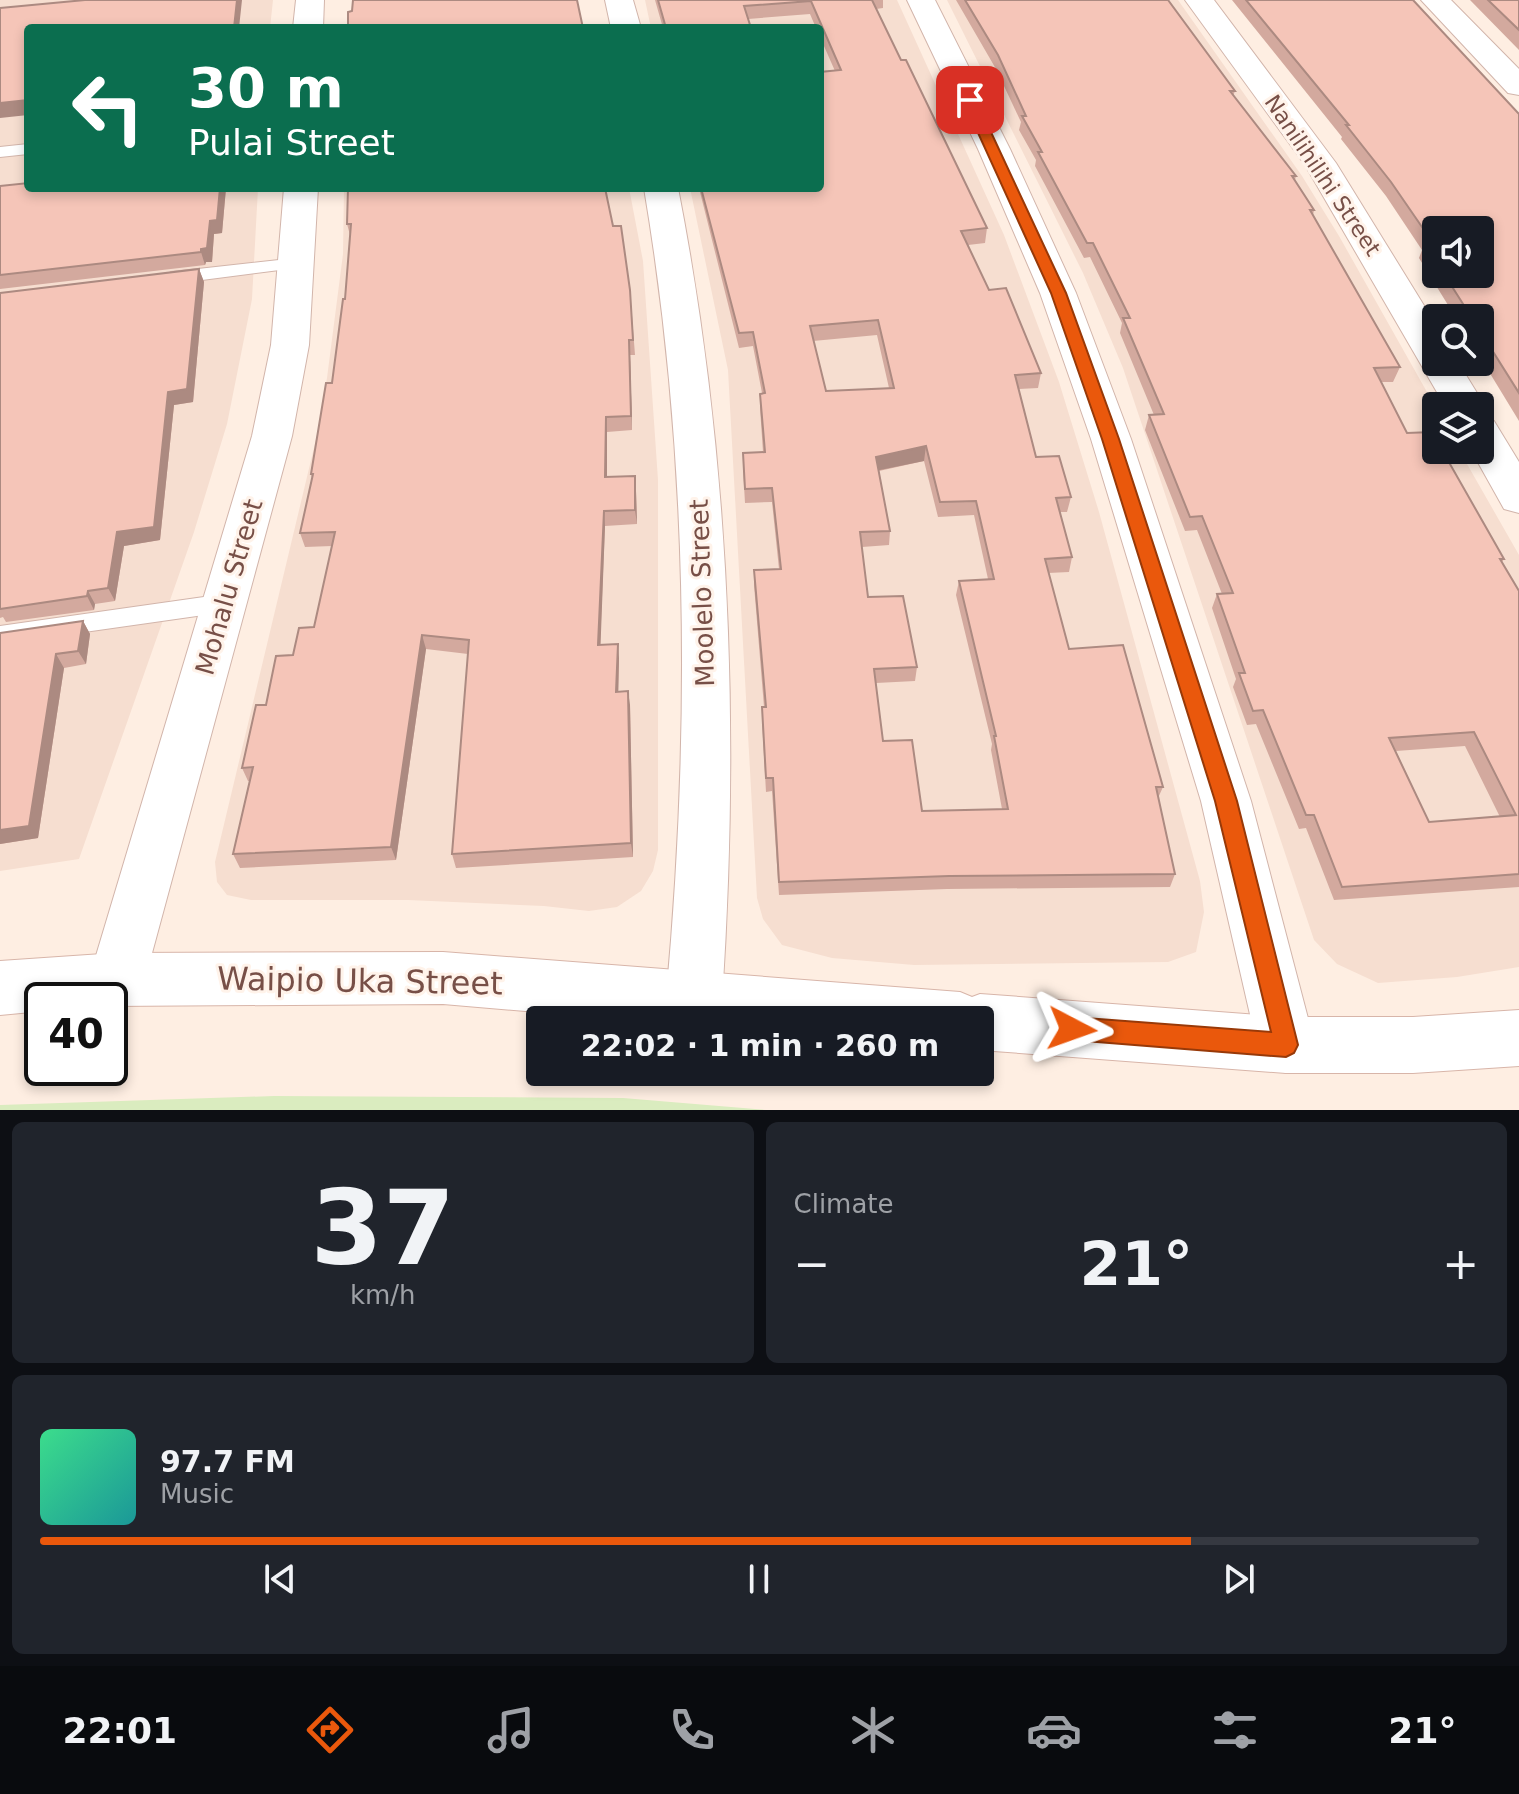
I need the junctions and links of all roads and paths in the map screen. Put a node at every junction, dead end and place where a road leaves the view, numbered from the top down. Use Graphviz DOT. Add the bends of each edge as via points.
graph roads {
  1 [pos="310,0"];
  2 [pos="619,0"];
  3 [pos="921,0"];
  4 [pos="1199,0"];
  5 [pos="1435,0"];
  6 [pos="308,24"];
  7 [pos="625,24"];
  8 [pos="1516,80"];
  9 [pos="24,149"];
  10 [pos="0,152"];
  11 [pos="301,192"];
  12 [pos="662,192"];
  13 [pos="297,263"];
  14 [pos="157,279"];
  15 [pos="1422,333"];
  16 [pos="1494,455"];
  17 [pos="1519,498"];
  18 [pos="225,603"];
  19 [pos="0,635"];
  20 [pos="117,979"];
  21 [pos="0,988"];
  22 [pos="694,999"];
  23 [pos="783,1006"];
  24 [pos="994,1023"];
  25 [pos="1519,1038"];
  26 [pos="1286,1045"];
  1 -- 6 [label="street"];
  2 -- 7 [label="street"];
  3 -- 26 [label="street" via="1058,293 1111,439 1226,801"];
  4 -- 15 [label="street, Nanilihilihi Street" via="1320,163"];
  5 -- 8 [label="street"];
  9 -- 10 [label="lane"];
  11 -- 13 [label="street, Mohalu Street"];
  12 -- 22 [label="street, Moolelo Street" via="685,322 703,550 706,771"];
  13 -- 14 [label="lane"];
  13 -- 18 [label="street, Mohalu Street" via="290,345 272,436"];
  16 -- 17 [label="street"];
  18 -- 19 [label="lane"];
  18 -- 20 [label="street, Mohalu Street"];
  20 -- 21 [label="street, Waipio Uka Street"];
  20 -- 22 [label="street, Waipio Uka Street" via="443,978"];
  22 -- 23 [label="street, Waipio Uka Street"];
  24 -- 26 [label="street"];
  25 -- 26 [label="street"];
}
